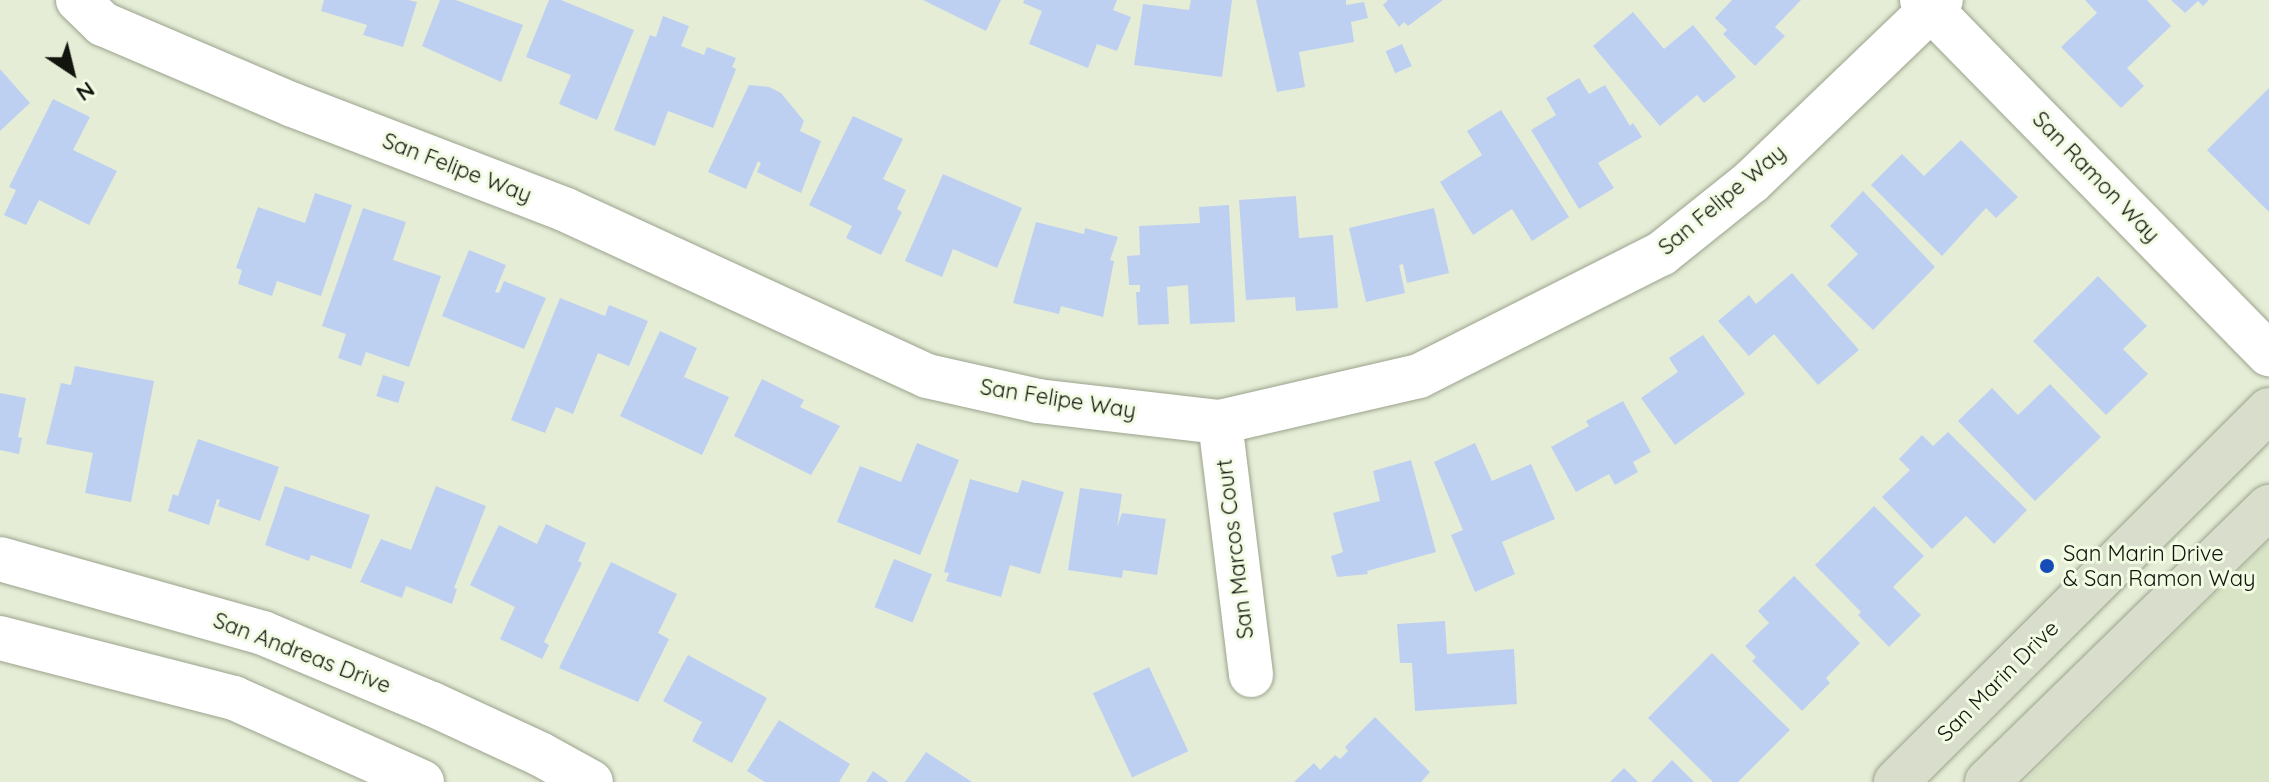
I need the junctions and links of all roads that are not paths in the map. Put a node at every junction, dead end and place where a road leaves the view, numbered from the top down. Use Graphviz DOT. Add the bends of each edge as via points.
graph roads {
  1 [pos="78,0"];
  2 [pos="1931,3"];
  3 [pos="2269,354"];
  4 [pos="2269,410"];
  5 [pos="1220,422"];
  6 [pos="2269,507"];
  7 [pos="0,559"];
  8 [pos="0,638"];
  9 [pos="1251,675"];
  10 [pos="422,782"];
  11 [pos="591,782"];
  12 [pos="1896,782"];
  13 [pos="1987,782"];
  1 -- 5 [label="street, San Felipe Way" via="103,24 293,105 566,210 927,376 1038,401"];
  2 -- 3 [label="street, San Ramon Way"];
  2 -- 5 [label="street, San Felipe Way" via="1751,182 1661,254 1419,376"];
  4 -- 12 [label="main road, San Marin Drive"];
  5 -- 9 [label="street, San Marcos Court"];
  6 -- 13 [label="main road"];
  7 -- 11 [label="street, San Andreas Drive" via="263,633 432,704"];
  8 -- 10 [label="street" via="234,698"];
}
